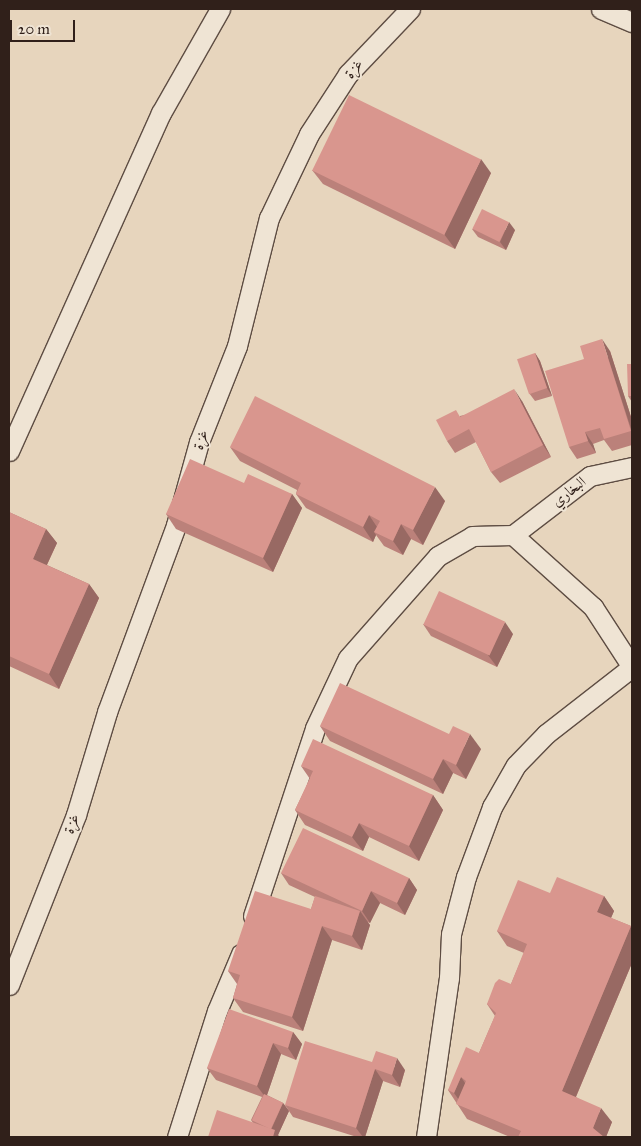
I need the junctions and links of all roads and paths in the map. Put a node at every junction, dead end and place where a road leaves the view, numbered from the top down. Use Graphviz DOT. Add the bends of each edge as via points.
graph roads {
  1 [pos="220,9"];
  2 [pos="410,9"];
  3 [pos="601,9"];
  4 [pos="632,22"];
  5 [pos="9,451"];
  6 [pos="632,467"];
  7 [pos="513,535"];
  8 [pos="632,667"];
  9 [pos="9,985"];
  10 [pos="177,1137"];
  11 [pos="426,1137"];
  1 -- 5 [label="street" via="161,113"];
  2 -- 9 [label="street, غزة" via="348,74 309,134 269,218 237,346 199,442 176,525 107,712 76,815"];
  3 -- 4 [label="street"];
  6 -- 7 [label="street, البخاري" via="590,476"];
  7 -- 8 [label="street" via="593,607"];
  7 -- 10 [label="street" via="472,536 438,556 348,658 315,728 288,817 236,969 217,1011"];
  8 -- 11 [label="street" via="546,734 516,764 492,806 466,877 451,934 449,978"];
}
